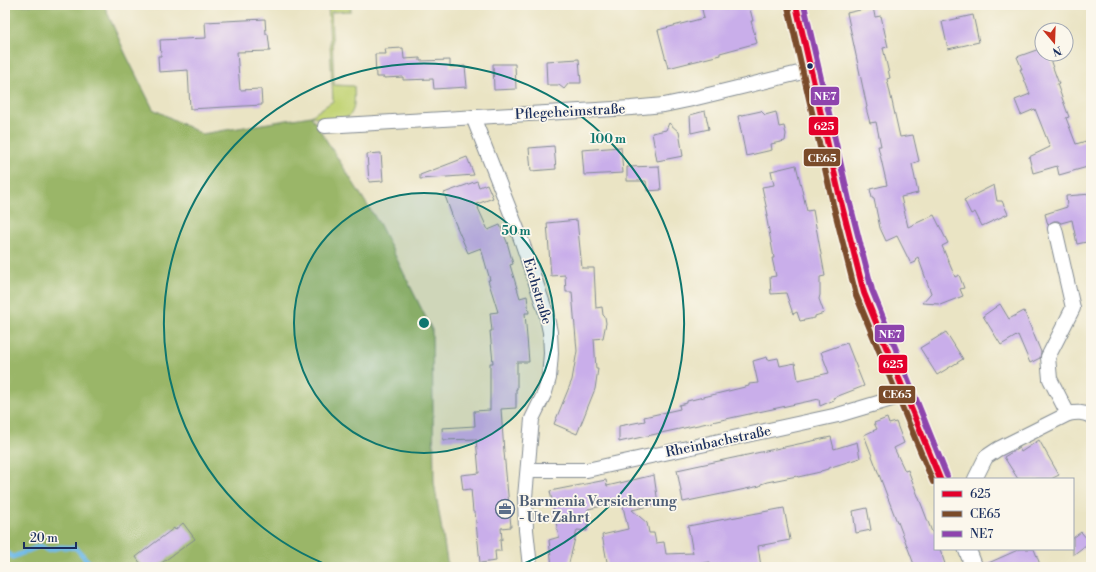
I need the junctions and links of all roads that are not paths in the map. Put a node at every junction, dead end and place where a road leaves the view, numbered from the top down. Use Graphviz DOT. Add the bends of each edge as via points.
graph roads {
  1 [pos="796,5"];
  2 [pos="811,70"];
  3 [pos="473,117"];
  4 [pos="325,126"];
  5 [pos="1055,229"];
  6 [pos="905,395"];
  7 [pos="1068,414"];
  8 [pos="1091,416"];
  9 [pos="528,470"];
  10 [pos="940,478"];
  11 [pos="976,478"];
  12 [pos="967,550"];
  13 [pos="530,567"];
  14 [pos="974,567"];
  1 -- 2 [label="street"];
  2 -- 3 [label="street, Pflegeheimstraße" via="664,104"];
  2 -- 6 [label="street" via="864,293"];
  3 -- 4 [label="street, Pflegeheimstraße"];
  3 -- 9 [label="street, Eichstraße" via="521,239 546,312 550,332 549,378 532,419"];
  5 -- 7 [label="street" via="1073,308 1048,357 1050,379"];
  6 -- 9 [label="street, Rheinbachstraße" via="838,415 587,470"];
  6 -- 10 [label="street"];
  7 -- 8 [label="street" via="1084,412"];
  7 -- 11 [label="street" via="986,457"];
  9 -- 13 [label="street, Eichstraße" via="525,497"];
  12 -- 14 [label="street"];
}
